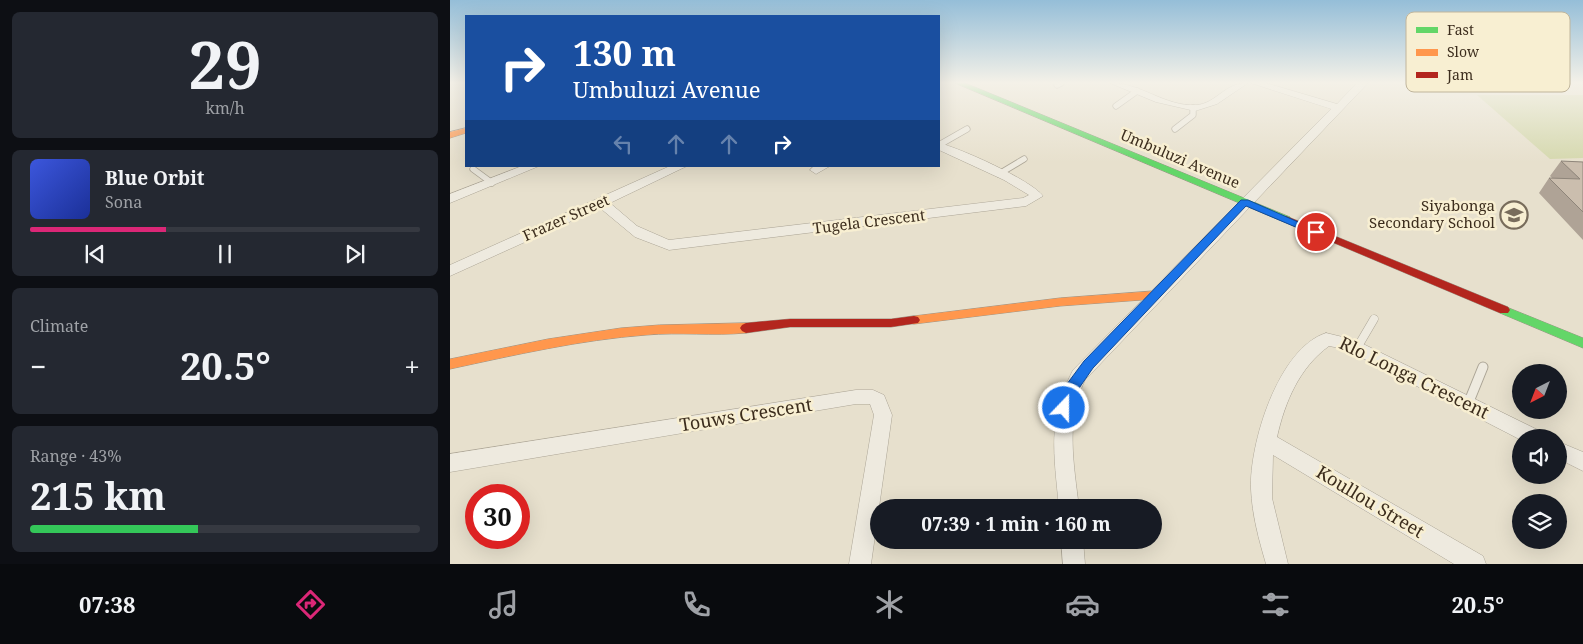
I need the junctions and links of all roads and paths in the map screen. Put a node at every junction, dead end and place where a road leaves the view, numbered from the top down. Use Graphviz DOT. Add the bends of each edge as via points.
graph roads {
  1 [pos="1022,109"];
  2 [pos="1193,109"];
  3 [pos="1338,109"];
  4 [pos="966,129"];
  5 [pos="1175,129"];
  6 [pos="465,131"];
  7 [pos="450,135"];
  8 [pos="940,144"];
  9 [pos="940,145"];
  10 [pos="1024,159"];
  11 [pos="531,167"];
  12 [pos="679,167"];
  13 [pos="473,169"];
  14 [pos="999,174"];
  15 [pos="492,183"];
  16 [pos="450,199"];
  17 [pos="602,202"];
  18 [pos="1245,202"];
  19 [pos="450,271"];
  20 [pos="1155,295"];
  21 [pos="1374,319"];
  22 [pos="1583,343"];
  23 [pos="1357,348"];
  24 [pos="450,364"];
  25 [pos="1483,367"];
  26 [pos="1468,404"];
  27 [pos="1517,429"];
  28 [pos="1265,440"];
  29 [pos="1567,454"];
  30 [pos="1583,462"];
  31 [pos="450,463"];
  32 [pos="1068,499"];
  33 [pos="1073,549"];
  34 [pos="860,564"];
  35 [pos="1074,564"];
  36 [pos="1277,564"];
  37 [pos="1475,564"];
  1 -- 18 [label="street, Umbuluzi Avenue"];
  2 -- 5 [label="lane" via="1193,115"];
  3 -- 18 [label="street"];
  4 -- 8 [label="lane"];
  6 -- 7 [label="street"];
  9 -- 14 [label="street, Tugela Crescent"];
  10 -- 14 [label="lane"];
  11 -- 15 [label="street"];
  12 -- 17 [label="street, Frazer Street"];
  13 -- 15 [label="lane"];
  14 -- 17 [label="street, Tugela Crescent" via="1037,196 1020,203 688,244 668,245 649,240 621,222"];
  15 -- 16 [label="street"];
  17 -- 19 [label="street, Frazer Street"];
  18 -- 20 [label="street"];
  18 -- 22 [label="street, Umbuluzi Avenue"];
  20 -- 24 [label="street" via="1060,302 890,323 790,323 720,331 648,330 542,344"];
  20 -- 32 [label="street" via="1088,364 1069,392 1062,426"];
  21 -- 23 [label="lane"];
  23 -- 26 [label="street, Rlo Longa Crescent"];
  23 -- 28 [label="street, Rlo Longa Crescent" via="1326,338 1316,344 1290,379"];
  25 -- 26 [label="lane"];
  26 -- 27 [label="street, Rlo Longa Crescent"];
  28 -- 36 [label="street, Rlo Longa Crescent" via="1261,488"];
  28 -- 37 [label="street, Koullou Street"];
  29 -- 30 [label="street"];
  31 -- 34 [label="street, Touws Crescent" via="856,397 873,397 878,400 883,415"];
  33 -- 35 [label="street"];
}
